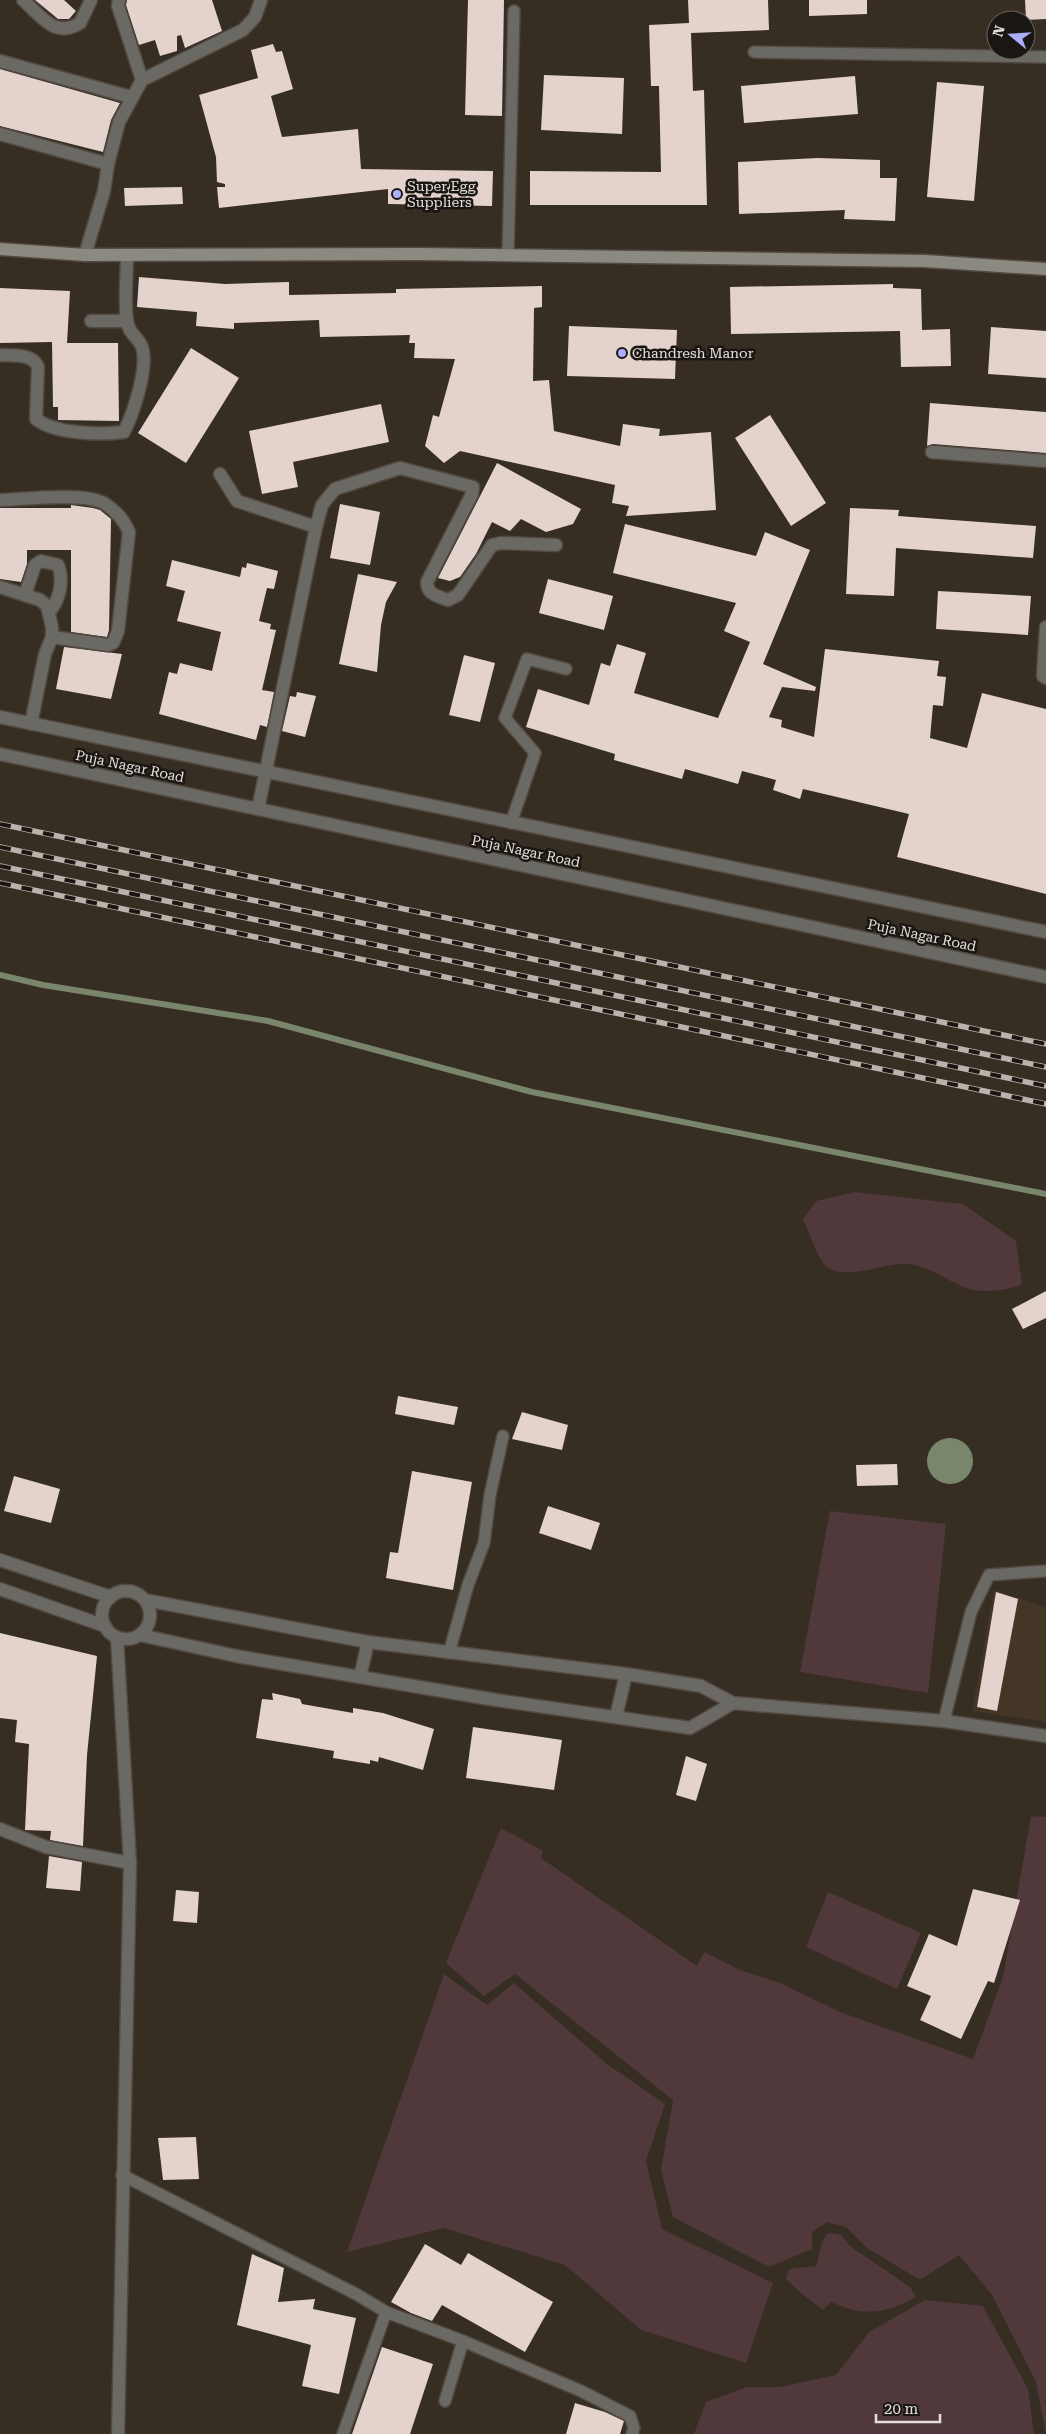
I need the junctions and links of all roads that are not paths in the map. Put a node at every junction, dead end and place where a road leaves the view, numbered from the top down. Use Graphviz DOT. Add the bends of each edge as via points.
graph roads {
  1 [pos="23,0"];
  2 [pos="91,0"];
  3 [pos="119,0"];
  4 [pos="261,0"];
  5 [pos="514,11"];
  6 [pos="754,52"];
  7 [pos="1046,57"];
  8 [pos="0,62"];
  9 [pos="142,80"];
  10 [pos="131,97"];
  11 [pos="0,134"];
  12 [pos="108,164"];
  13 [pos="0,249"];
  14 [pos="85,255"];
  15 [pos="127,255"];
  16 [pos="508,255"];
  17 [pos="1046,269"];
  18 [pos="91,321"];
  19 [pos="127,321"];
  20 [pos="0,355"];
  21 [pos="932,452"];
  22 [pos="1046,461"];
  23 [pos="220,474"];
  24 [pos="0,500"];
  25 [pos="316,527"];
  26 [pos="556,545"];
  27 [pos="0,587"];
  28 [pos="25,595"];
  29 [pos="49,612"];
  30 [pos="1046,627"];
  31 [pos="52,637"];
  32 [pos="566,669"];
  33 [pos="1046,678"];
  34 [pos="0,717"];
  35 [pos="30,724"];
  36 [pos="0,754"];
  37 [pos="266,772"];
  38 [pos="258,809"];
  39 [pos="511,823"];
  40 [pos="1046,932"];
  41 [pos="1046,977"];
  42 [pos="503,1436"];
  43 [pos="0,1560"];
  44 [pos="1046,1571"];
  45 [pos="0,1590"];
  46 [pos="111,1597"];
  47 [pos="145,1600"];
  48 [pos="105,1626"];
  49 [pos="140,1635"];
  50 [pos="117,1637"];
  51 [pos="368,1642"];
  52 [pos="449,1652"];
  53 [pos="626,1674"];
  54 [pos="360,1677"];
  55 [pos="733,1703"];
  56 [pos="616,1717"];
  57 [pos="944,1721"];
  58 [pos="1046,1736"];
  59 [pos="0,1829"];
  60 [pos="130,1864"];
  61 [pos="122,2175"];
  62 [pos="386,2312"];
  63 [pos="463,2341"];
  64 [pos="445,2401"];
  65 [pos="118,2434"];
  66 [pos="343,2434"];
  67 [pos="632,2434"];
  1 -- 2 [label="street" via="51,26 66,30 80,23"];
  3 -- 9 [label="street" via="118,6"];
  4 -- 9 [label="street" via="255,17 243,30"];
  5 -- 16 [label="lane"];
  6 -- 7 [label="lane"];
  8 -- 10 [label="street"];
  9 -- 10 [label="street"];
  10 -- 12 [label="street" via="119,122"];
  11 -- 12 [label="street"];
  12 -- 14 [label="street" via="104,191"];
  13 -- 14 [label="main road"];
  14 -- 15 [label="main road"];
  15 -- 16 [label="main road"];
  15 -- 19 [label="street"];
  16 -- 17 [label="main road" via="925,261"];
  18 -- 19 [label="street"];
  19 -- 20 [label="street" via="130,333 142,345 143,357 142,374 124,432 112,434 44,426 36,418 36,362 30,358"];
  21 -- 22 [label="street"];
  23 -- 25 [label="street" via="237,501"];
  24 -- 31 [label="street" via="83,498 103,503 117,514 129,532 114,643 108,645"];
  25 -- 26 [label="street" via="322,505 335,489 400,468 474,489 427,582 432,594 448,600 455,598 492,545"];
  25 -- 37 [label="street"];
  27 -- 28 [label="street"];
  28 -- 29 [label="street" via="40,600"];
  28 -- 29 [label="street" via="35,566 41,561 58,565 62,575 60,590"];
  29 -- 31 [label="street"];
  30 -- 33 [label="street" via="1043,676"];
  31 -- 35 [label="street" via="45,654"];
  32 -- 39 [label="lane" via="527,659 505,718 535,753"];
  34 -- 35 [label="street, Puja Nagar Road"];
  35 -- 37 [label="street, Puja Nagar Road"];
  36 -- 38 [label="street, Puja Nagar Road"];
  37 -- 38 [label="street"];
  37 -- 39 [label="street, Puja Nagar Road"];
  38 -- 41 [label="street, Puja Nagar Road"];
  39 -- 40 [label="street, Puja Nagar Road"];
  42 -- 52 [label="lane" via="484,1543"];
  43 -- 46 [label="street"];
  44 -- 57 [label="lane" via="989,1575 971,1612"];
  45 -- 48 [label="street"];
  46 -- 47 [label="street" via="125,1591"];
  46 -- 48 [label="street" via="103,1610"];
  47 -- 49 [label="street" via="149,1622"];
  47 -- 51 [label="street"];
  48 -- 50 [label="street"];
  49 -- 50 [label="street" via="124,1639"];
  49 -- 54 [label="street" via="236,1656"];
  50 -- 60 [label="street"];
  51 -- 52 [label="street"];
  51 -- 54 [label="street"];
  52 -- 53 [label="street"];
  53 -- 55 [label="street" via="701,1686"];
  53 -- 56 [label="street"];
  54 -- 56 [label="street"];
  55 -- 56 [label="street" via="690,1728"];
  55 -- 57 [label="street"];
  57 -- 58 [label="street"];
  59 -- 60 [label="street" via="46,1847"];
  60 -- 61 [label="street"];
  61 -- 62 [label="lane"];
  61 -- 65 [label="street"];
  62 -- 63 [label="lane"];
  62 -- 66 [label="lane"];
  63 -- 64 [label="lane"];
  63 -- 67 [label="lane" via="581,2391 630,2416 634,2428"];
}
